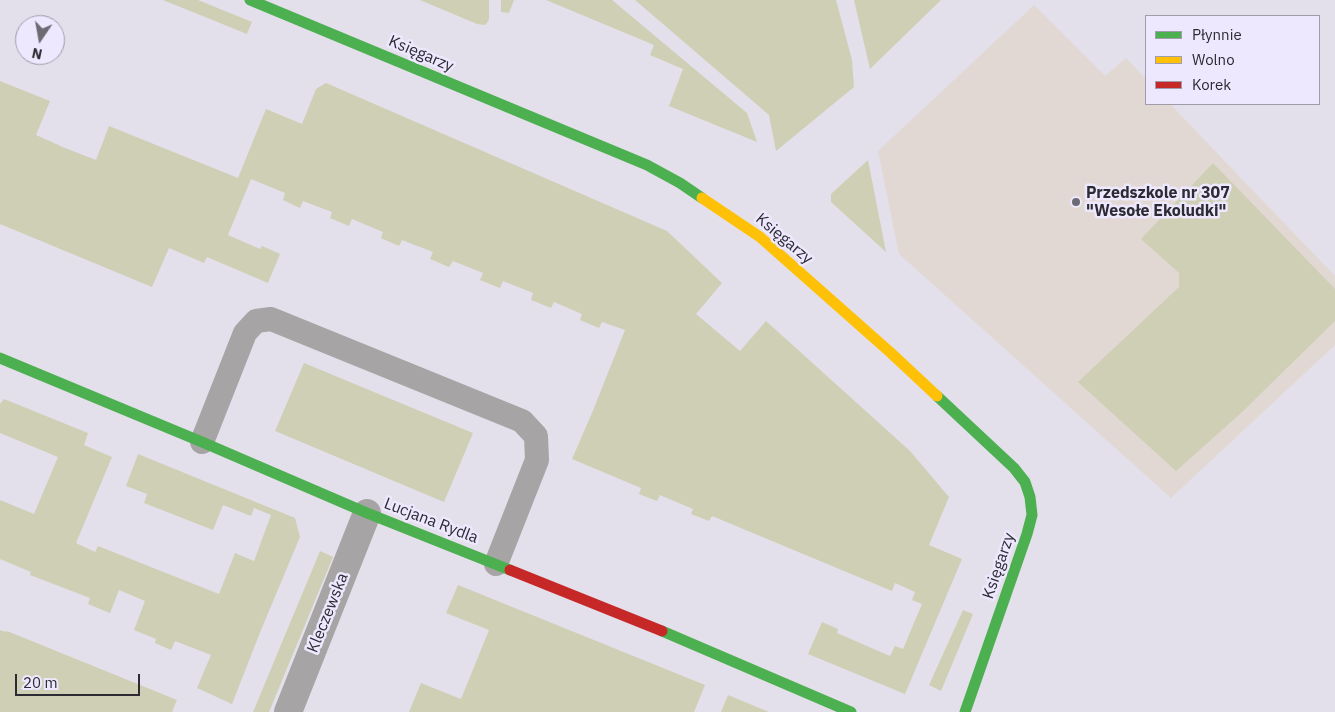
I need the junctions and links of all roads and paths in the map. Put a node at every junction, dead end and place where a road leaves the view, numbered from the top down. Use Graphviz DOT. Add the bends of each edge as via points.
graph roads {
  1 [pos="250,0"];
  2 [pos="0,358"];
  3 [pos="202,442"];
  4 [pos="367,514"];
  5 [pos="496,564"];
  6 [pos="288,712"];
  7 [pos="851,712"];
  8 [pos="964,712"];
  1 -- 8 [label="street, Księgarzy" via="647,165 680,183 760,237 1014,468 1025,482 1032,515"];
  2 -- 3 [label="street, Lucjana Rydla"];
  3 -- 4 [label="street, Lucjana Rydla"];
  3 -- 5 [label="lane" via="245,333 256,321 271,319 522,421 536,436 537,460"];
  4 -- 5 [label="street, Lucjana Rydla"];
  4 -- 6 [label="street, Kleczewska"];
  5 -- 7 [label="street, Lucjana Rydla" via="680,638"];
}
